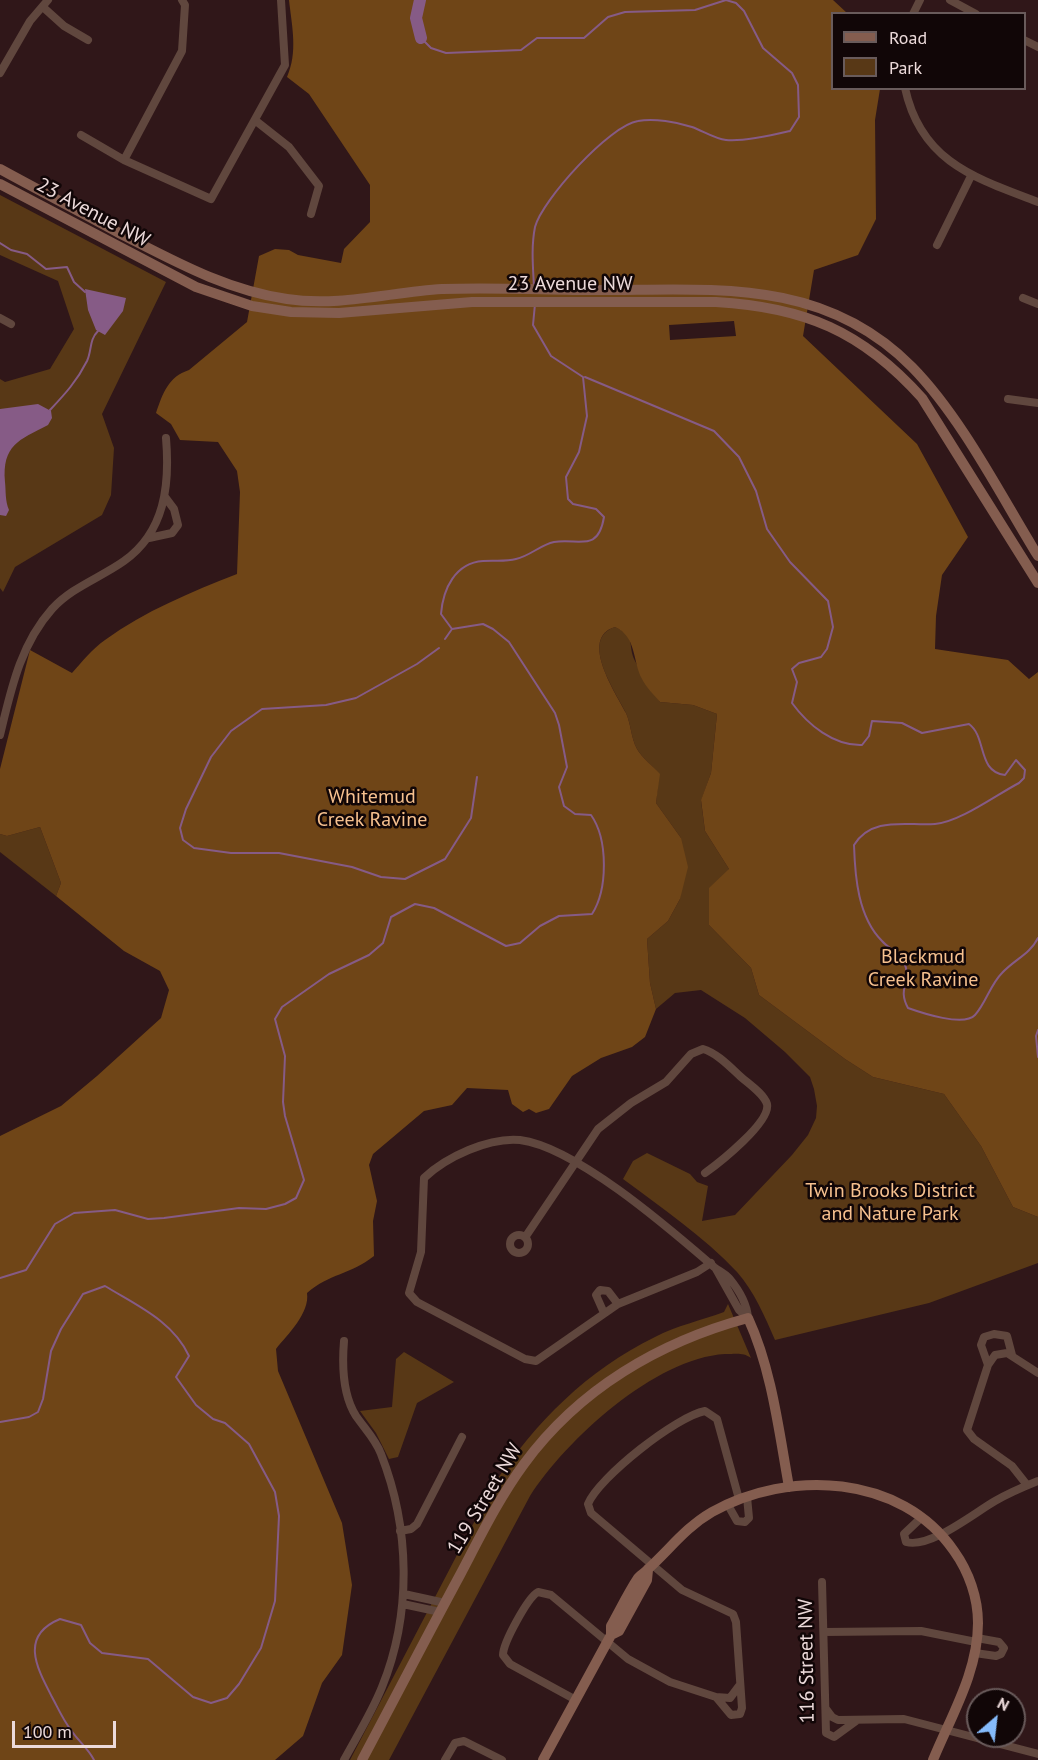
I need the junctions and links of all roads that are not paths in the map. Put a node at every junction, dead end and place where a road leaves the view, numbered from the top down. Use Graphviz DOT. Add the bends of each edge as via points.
graph roads {
  1 [pos="48,0"];
  2 [pos="182,0"];
  3 [pos="281,0"];
  4 [pos="950,0"];
  5 [pos="44,8"];
  6 [pos="971,12"];
  7 [pos="88,40"];
  8 [pos="0,73"];
  9 [pos="905,90"];
  10 [pos="256,121"];
  11 [pos="81,135"];
  12 [pos="124,160"];
  13 [pos="0,169"];
  14 [pos="971,176"];
  15 [pos="0,184"];
  16 [pos="1038,202"];
  17 [pos="310,214"];
  18 [pos="937,245"];
  19 [pos="575,296"];
  20 [pos="1023,298"];
  21 [pos="1038,304"];
  22 [pos="0,318"];
  23 [pos="11,324"];
  24 [pos="1008,399"];
  25 [pos="1038,403"];
  26 [pos="166,438"];
  27 [pos="165,497"];
  28 [pos="149,538"];
  29 [pos="1038,556"];
  30 [pos="1038,583"];
  31 [pos="0,735"];
  32 [pos="574,1163"];
  33 [pos="705,1173"];
  34 [pos="526,1236"];
  35 [pos="713,1266"];
  36 [pos="618,1304"];
  37 [pos="604,1313"];
  38 [pos="748,1318"];
  39 [pos="344,1341"];
  40 [pos="1011,1355"];
  41 [pos="988,1365"];
  42 [pos="1038,1373"];
  43 [pos="462,1437"];
  44 [pos="1038,1481"];
  45 [pos="1026,1485"];
  46 [pos="789,1487"];
  47 [pos="743,1498"];
  48 [pos="728,1505"];
  49 [pos="922,1517"];
  50 [pos="400,1531"];
  51 [pos="941,1534"];
  52 [pos="650,1568"];
  53 [pos="822,1582"];
  54 [pos="404,1594"];
  55 [pos="403,1604"];
  56 [pos="442,1608"];
  57 [pos="824,1632"];
  58 [pos="609,1639"];
  59 [pos="976,1644"];
  60 [pos="739,1685"];
  61 [pos="716,1697"];
  62 [pos="576,1700"];
  63 [pos="826,1709"];
  64 [pos="860,1719"];
  65 [pos="946,1729"];
  66 [pos="1038,1754"];
  67 [pos="344,1760"];
  68 [pos="362,1760"];
  69 [pos="445,1760"];
  70 [pos="502,1760"];
  71 [pos="543,1760"];
  72 [pos="933,1760"];
  1 -- 5 [label="street"];
  2 -- 12 [label="street" via="182,51"];
  3 -- 10 [label="street" via="285,65"];
  4 -- 6 [label="street"];
  5 -- 7 [label="street"];
  5 -- 8 [label="street" via="30,21"];
  9 -- 14 [label="street" via="930,144"];
  10 -- 12 [label="street" via="211,198"];
  10 -- 17 [label="street" via="289,147 319,186"];
  11 -- 12 [label="street"];
  13 -- 19 [label="main road, 23 Avenue NW" via="184,267 254,293 292,300 340,300 506,288"];
  14 -- 16 [label="street"];
  14 -- 18 [label="street"];
  15 -- 19 [label="main road, 23 Avenue NW" via="178,279 252,306 339,313"];
  19 -- 29 [label="main road, 23 Avenue NW" via="749,291 815,306 860,327 913,368 944,406"];
  19 -- 30 [label="main road, 23 Avenue NW" via="751,304 812,318 854,338 887,362 922,398"];
  20 -- 21 [label="street"];
  22 -- 23 [label="street"];
  24 -- 25 [label="street"];
  26 -- 27 [label="street" via="169,473"];
  27 -- 28 [label="street"];
  27 -- 28 [label="street" via="174,509 178,525 164,537"];
  28 -- 31 [label="street" via="125,560 67,595 42,621 19,664"];
  32 -- 33 [label="street" via="604,1122 661,1086 691,1054 704,1049 752,1086 767,1108 747,1137"];
  32 -- 34 [label="street"];
  32 -- 35 [label="street" via="648,1211"];
  32 -- 37 [label="street" via="544,1146 500,1140 468,1150 426,1176 422,1187 422,1252 409,1293 417,1302 530,1361 539,1360"];
  35 -- 36 [label="street"];
  35 -- 38 [label="street"];
  36 -- 37 [label="street"];
  36 -- 37 [label="street" via="608,1291 600,1290 596,1295"];
  38 -- 46 [label="main road" via="758,1341"];
  38 -- 56 [label="main road, 119 Street NW" via="693,1337 614,1376 553,1428 517,1473"];
  39 -- 50 [label="street" via="342,1364 348,1396 382,1456"];
  40 -- 41 [label="street" via="998,1353"];
  40 -- 41 [label="street" via="1007,1336 984,1337 981,1345"];
  40 -- 42 [label="street"];
  41 -- 45 [label="street" via="968,1434 1012,1466"];
  43 -- 50 [label="street" via="418,1522 411,1529"];
  44 -- 45 [label="street"];
  45 -- 51 [label="street"];
  46 -- 47 [label="main road"];
  46 -- 49 [label="main road" via="820,1485 871,1492"];
  47 -- 48 [label="main road"];
  47 -- 48 [label="street" via="749,1518 745,1522 737,1521"];
  47 -- 52 [label="street" via="717,1419 710,1412 698,1413 642,1448 611,1475 588,1504 591,1513"];
  48 -- 52 [label="main road" via="691,1527"];
  49 -- 51 [label="main road"];
  49 -- 51 [label="street" via="904,1534 906,1542"];
  50 -- 54 [label="street"];
  51 -- 59 [label="main road" via="969,1579 977,1611"];
  52 -- 58 [label="main road" via="640,1576 611,1626"];
  52 -- 60 [label="street" via="688,1594 733,1614"];
  53 -- 57 [label="street, 116 Street NW"];
  54 -- 55 [label="street"];
  54 -- 56 [label="street"];
  55 -- 56 [label="street"];
  55 -- 67 [label="street" via="382,1686"];
  56 -- 68 [label="main road, 119 Street NW"];
  57 -- 59 [label="street" via="921,1631"];
  57 -- 63 [label="street, 116 Street NW"];
  58 -- 61 [label="street" via="654,1675"];
  58 -- 62 [label="main road"];
  58 -- 62 [label="street" via="551,1595 538,1592 525,1608 503,1655 510,1664"];
  59 -- 65 [label="main road" via="969,1676"];
  60 -- 61 [label="street" via="730,1698"];
  60 -- 61 [label="street" via="740,1714 731,1715"];
  62 -- 71 [label="main road"];
  63 -- 64 [label="street" via="838,1720"];
  63 -- 64 [label="street, 116 Street NW" via="825,1730 832,1737"];
  64 -- 65 [label="street" via="904,1719"];
  65 -- 66 [label="street"];
  65 -- 72 [label="main road"];
  69 -- 70 [label="street" via="458,1742 467,1741"];
}
